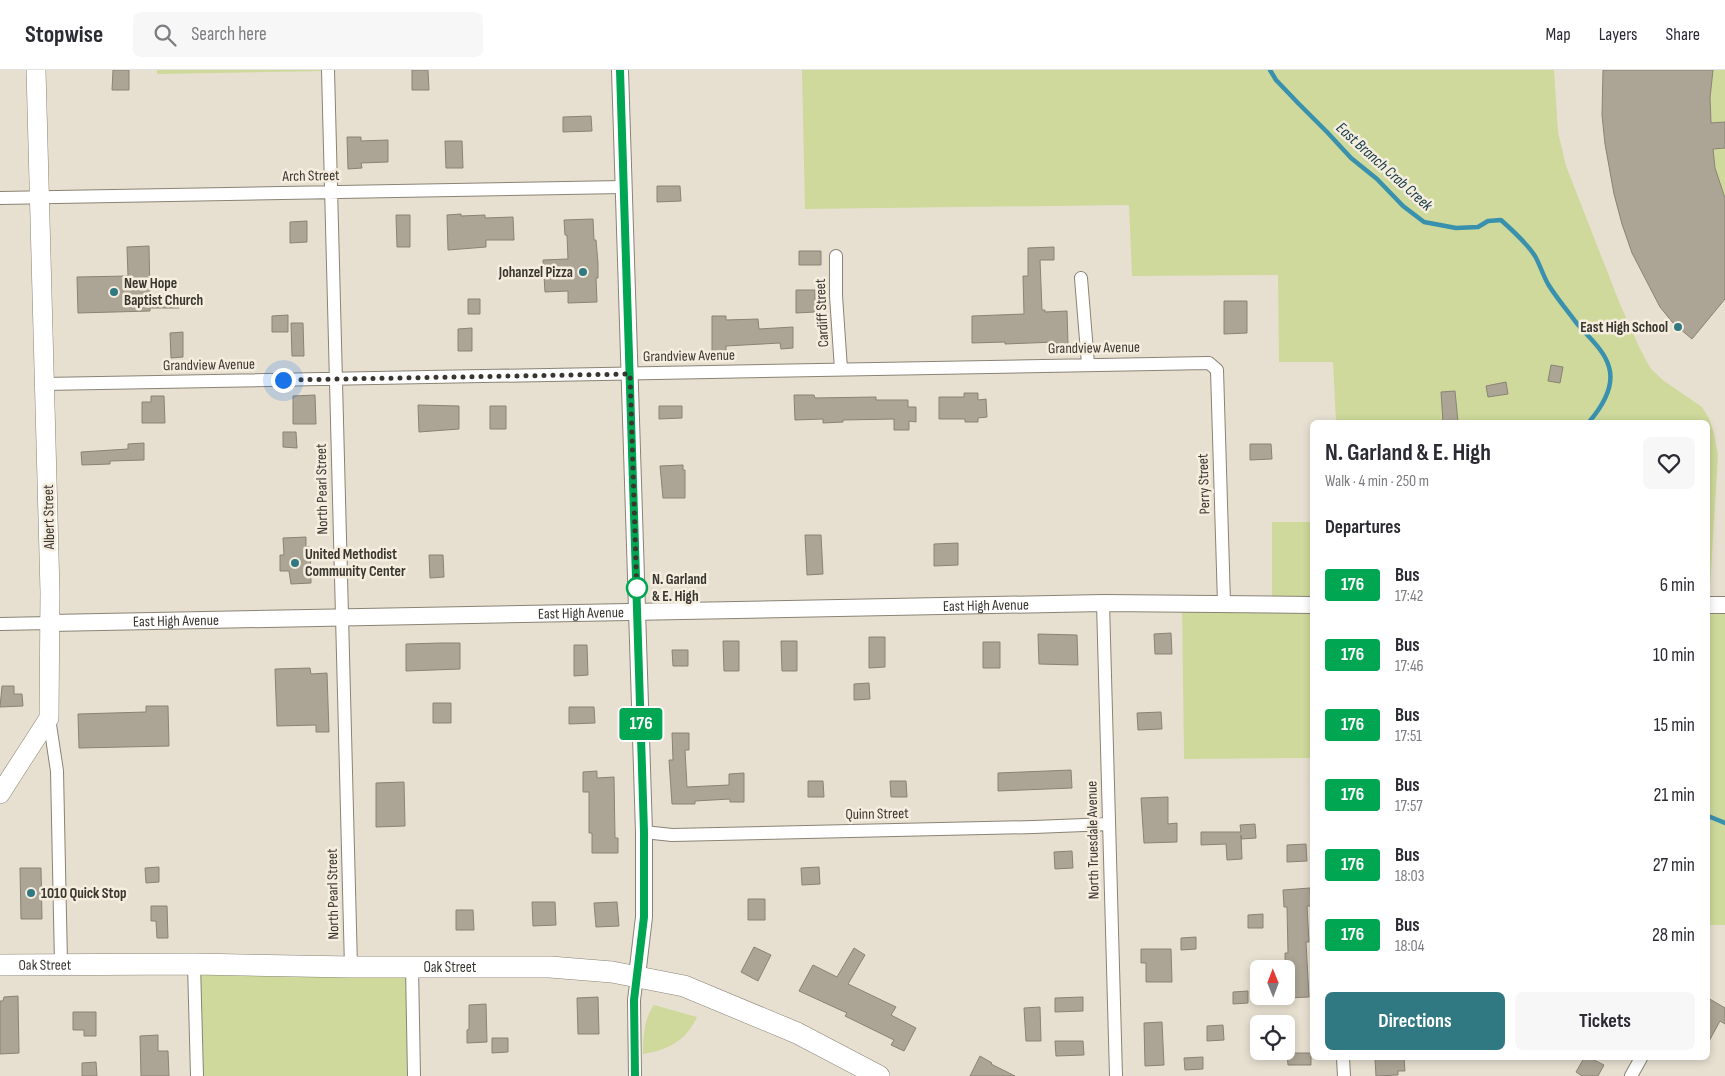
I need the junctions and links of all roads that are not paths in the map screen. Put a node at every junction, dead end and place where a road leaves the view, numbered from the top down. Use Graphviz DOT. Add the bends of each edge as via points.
graph roads {
  1 [pos="36,70"];
  2 [pos="328,70"];
  3 [pos="620,70"];
  4 [pos="623,187"];
  5 [pos="331,192"];
  6 [pos="39,197"];
  7 [pos="0,198"];
  8 [pos="836,256"];
  9 [pos="1081,278"];
  10 [pos="1088,364"];
  11 [pos="1213,365"];
  12 [pos="841,368"];
  13 [pos="630,374"];
  14 [pos="336,379"];
  15 [pos="44,384"];
  16 [pos="1103,602"];
  17 [pos="1224,603"];
  18 [pos="1310,605"];
  19 [pos="1710,605"];
  20 [pos="1725,605"];
  21 [pos="638,612"];
  22 [pos="342,618"];
  23 [pos="0,624"];
  24 [pos="50,624"];
  25 [pos="49,718"];
  26 [pos="0,794"];
  27 [pos="1109,824"];
  28 [pos="644,832"];
  29 [pos="62,964"];
  30 [pos="194,964"];
  31 [pos="0,965"];
  32 [pos="351,967"];
  33 [pos="412,967"];
  34 [pos="637,976"];
  35 [pos="1343,1060"];
  36 [pos="1640,1060"];
  37 [pos="876,1075"];
  38 [pos="196,1076"];
  39 [pos="414,1076"];
  40 [pos="635,1076"];
  41 [pos="1116,1076"];
  42 [pos="1344,1076"];
  43 [pos="1631,1076"];
  1 -- 6 [label="main road, Albert Street"];
  2 -- 5 [label="street, North Pearl Street"];
  3 -- 4 [label="street"];
  4 -- 5 [label="street, Arch Street"];
  4 -- 13 [label="street"];
  5 -- 6 [label="street, Arch Street"];
  5 -- 14 [label="street, North Pearl Street"];
  6 -- 7 [label="street, Arch Street"];
  6 -- 15 [label="main road, Albert Street"];
  8 -- 12 [label="street, Cardiff Street"];
  9 -- 10 [label="street"];
  10 -- 11 [label="street, Grandview Avenue" via="1202,362"];
  10 -- 12 [label="street, Grandview Avenue"];
  11 -- 17 [label="street, Perry Street" via="1217,370"];
  12 -- 13 [label="street, Grandview Avenue"];
  13 -- 14 [label="street, Grandview Avenue"];
  13 -- 21 [label="street"];
  14 -- 15 [label="street, Grandview Avenue"];
  14 -- 22 [label="street, North Pearl Street"];
  15 -- 24 [label="main road, Albert Street"];
  16 -- 17 [label="street, East High Avenue"];
  16 -- 21 [label="street, East High Avenue"];
  16 -- 27 [label="street, North Truesdale Avenue"];
  17 -- 18 [label="street, East High Avenue"];
  19 -- 20 [label="street"];
  21 -- 22 [label="street, East High Avenue"];
  21 -- 28 [label="street"];
  22 -- 24 [label="street, East High Avenue"];
  22 -- 32 [label="street, North Pearl Street"];
  23 -- 24 [label="street, East High Avenue"];
  24 -- 25 [label="main road, Albert Street"];
  25 -- 26 [label="main road"];
  25 -- 29 [label="street, Albert Street" via="57,771"];
  27 -- 28 [label="street, Quinn Street" via="672,835"];
  27 -- 41 [label="street, North Truesdale Avenue"];
  28 -- 34 [label="street" via="644,917"];
  29 -- 30 [label="highway, Oak Street"];
  29 -- 31 [label="highway, Oak Street"];
  30 -- 32 [label="highway, Oak Street"];
  30 -- 38 [label="street"];
  32 -- 33 [label="highway, Oak Street"];
  33 -- 34 [label="highway, Oak Street" via="550,967"];
  33 -- 39 [label="street"];
  34 -- 37 [label="highway, Oak Street" via="684,986 797,1033"];
  34 -- 40 [label="street" via="634,1000"];
  35 -- 42 [label="street"];
  36 -- 43 [label="street"];
}
